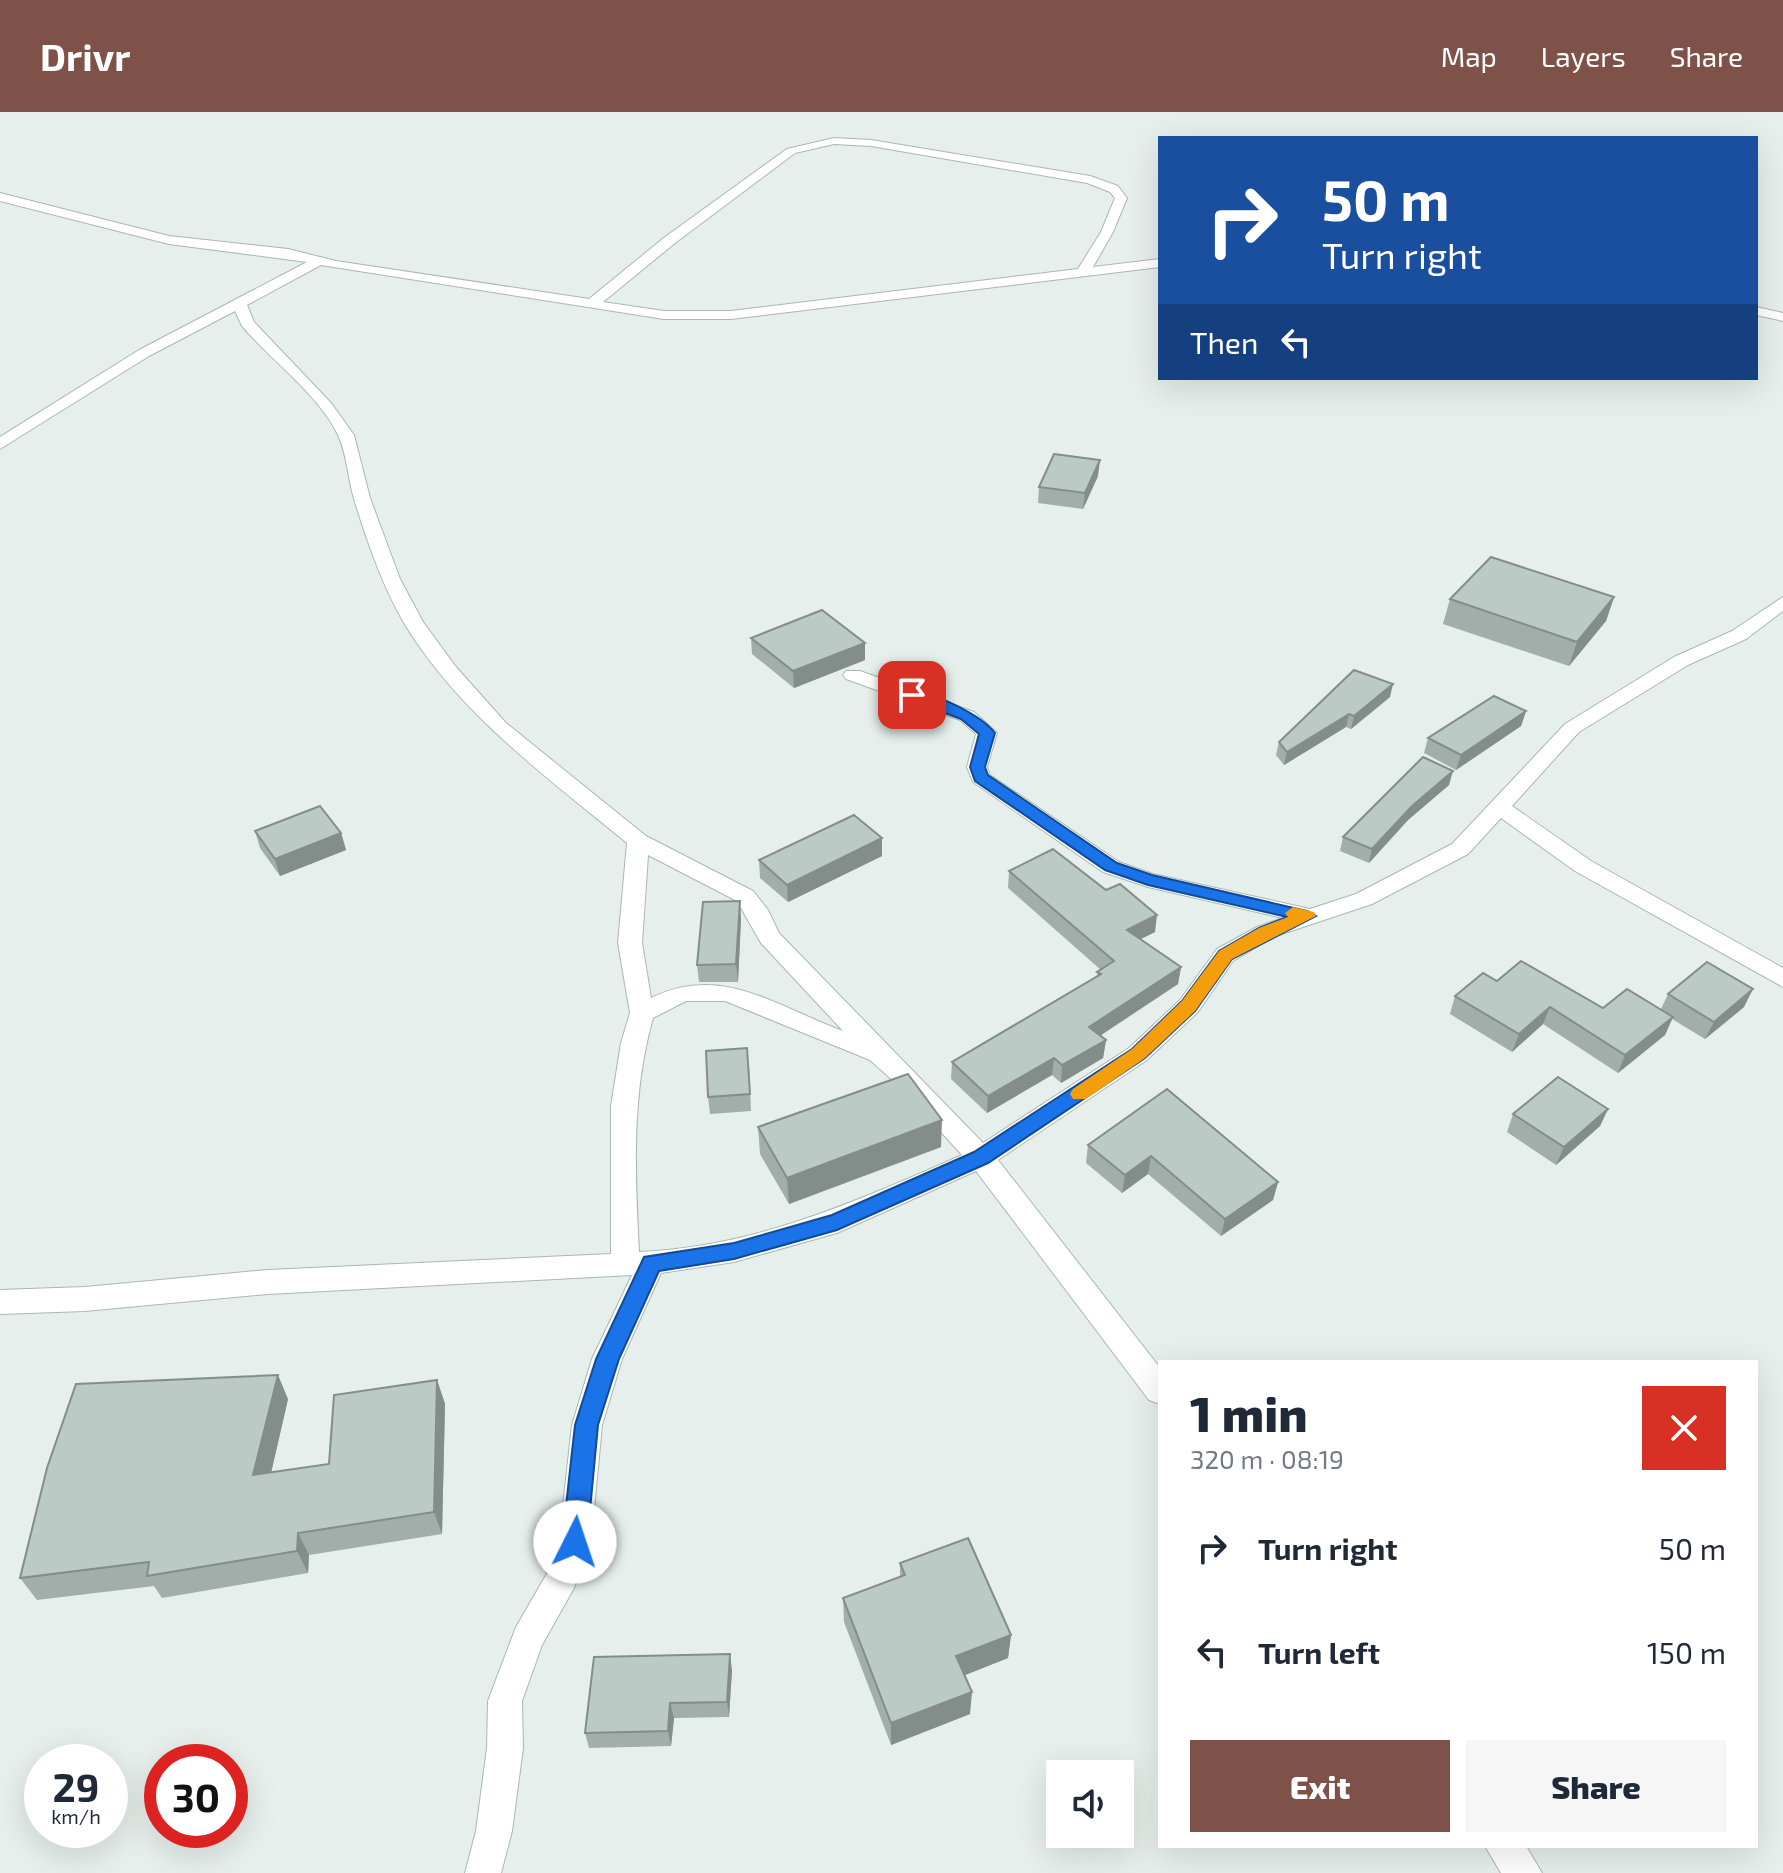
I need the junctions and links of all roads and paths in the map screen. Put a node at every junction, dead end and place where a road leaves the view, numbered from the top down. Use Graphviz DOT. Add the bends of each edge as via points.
graph roads {
  1 [pos="0,197"];
  2 [pos="319,261"];
  3 [pos="1158,263"];
  4 [pos="1083,272"];
  5 [pos="592,304"];
  6 [pos="240,305"];
  7 [pos="1758,311"];
  8 [pos="1781,314"];
  9 [pos="0,444"];
  10 [pos="1783,602"];
  11 [pos="853,675"];
  12 [pos="1501,808"];
  13 [pos="638,841"];
  14 [pos="1307,916"];
  15 [pos="1783,979"];
  16 [pos="642,1013"];
  17 [pos="879,1054"];
  18 [pos="981,1158"];
  19 [pos="639,1264"];
  20 [pos="0,1302"];
  21 [pos="1158,1388"];
  22 [pos="1505,1848"];
  23 [pos="483,1873"];
  24 [pos="1524,1873"];
  1 -- 2 [label="street" via="169,240"];
  2 -- 5 [label="street"];
  2 -- 6 [label="street"];
  3 -- 4 [label="street"];
  4 -- 5 [label="street" via="731,315 664,315"];
  4 -- 5 [label="street" via="1121,198 1114,189 1090,180 834,141 791,151"];
  6 -- 9 [label="street" via="144,353"];
  6 -- 13 [label="street" via="247,323 326,406 346,435 391,579 414,623 449,671 499,727"];
  7 -- 8 [label="street"];
  10 -- 12 [label="street" via="1739,635 1681,661 1572,728"];
  11 -- 14 [label="street" via="979,724 987,733 977,767 980,778 1111,867"];
  12 -- 14 [label="street" via="1460,849 1364,899"];
  12 -- 15 [label="street" via="1583,866"];
  13 -- 16 [label="street" via="630,943"];
  13 -- 17 [label="street" via="745,896 769,937"];
  14 -- 18 [label="street" via="1225,955 1189,1006 1138,1054"];
  16 -- 17 [label="street" via="682,993 728,993"];
  16 -- 19 [label="street" via="627,1082 622,1186"];
  17 -- 18 [label="street"];
  18 -- 19 [label="street" via="837,1222 734,1251"];
  18 -- 21 [label="street"];
  19 -- 20 [label="street" via="268,1282"];
  19 -- 23 [label="street" via="587,1425 575,1542 528,1638 505,1701 505,1748"];
  22 -- 24 [label="street"];
}
